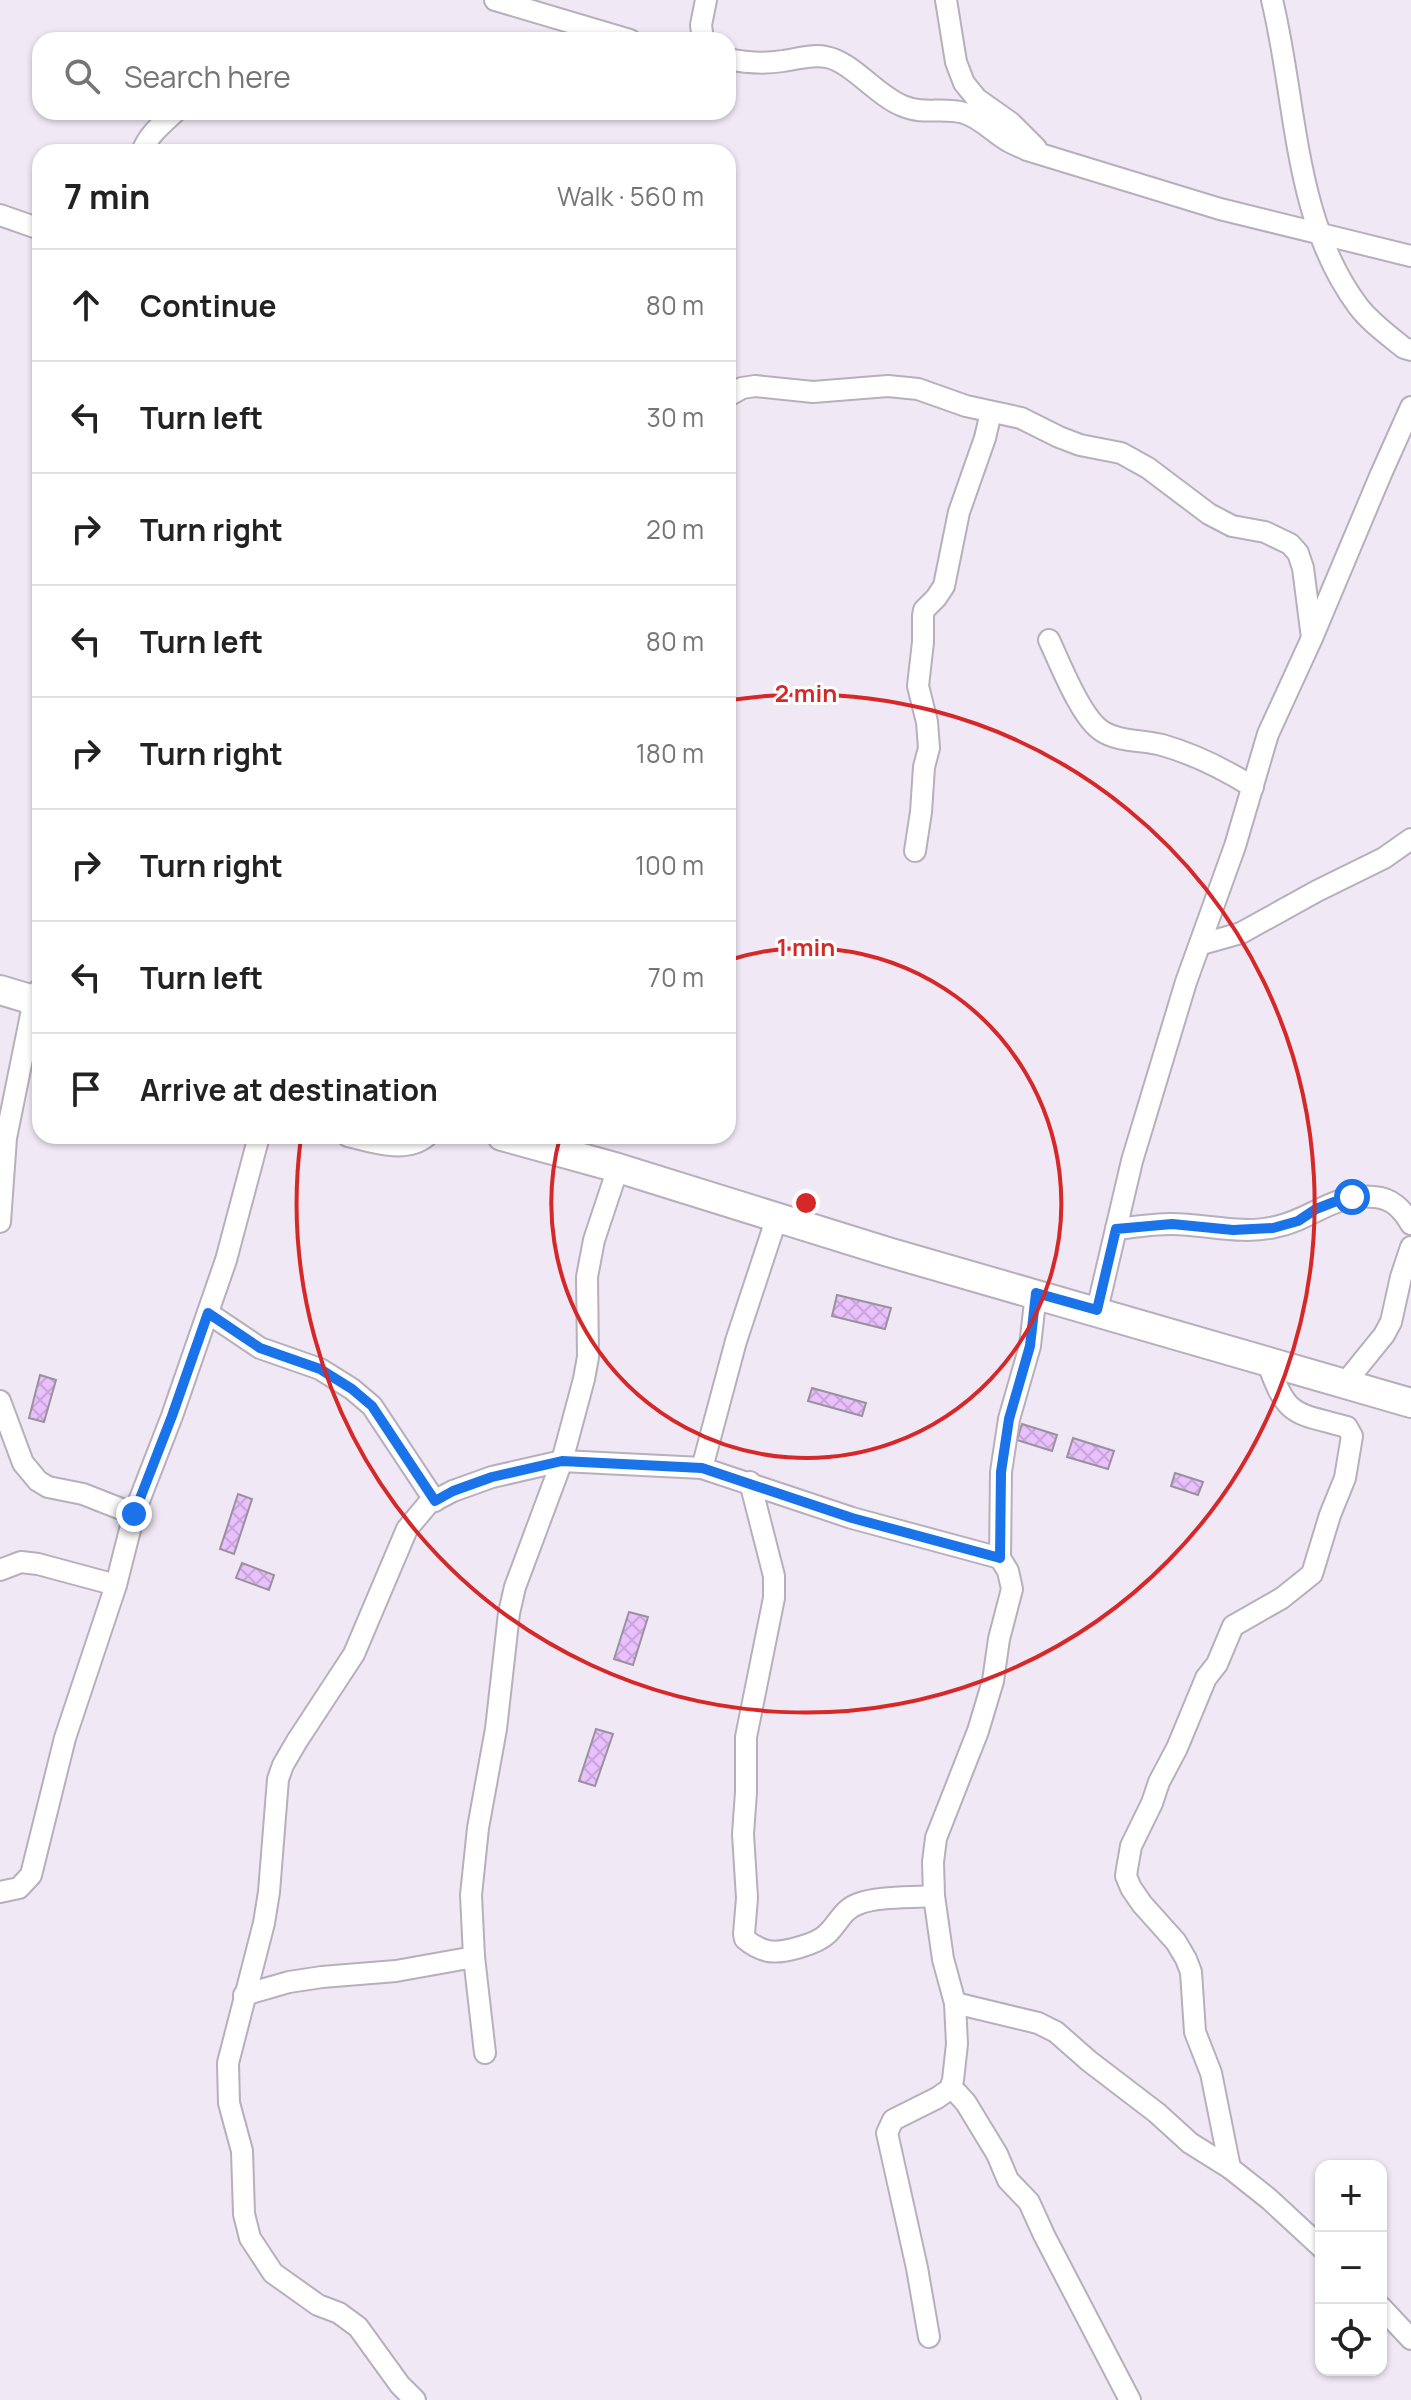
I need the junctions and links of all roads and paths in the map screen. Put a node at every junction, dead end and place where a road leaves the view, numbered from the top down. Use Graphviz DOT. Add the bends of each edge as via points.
graph roads {
  1 [pos="495,0"];
  2 [pos="706,0"];
  3 [pos="946,0"];
  4 [pos="1272,0"];
  5 [pos="603,32"];
  6 [pos="702,32"];
  7 [pos="736,60"];
  8 [pos="166,120"];
  9 [pos="144,144"];
  10 [pos="1041,154"];
  11 [pos="0,215"];
  12 [pos="32,226"];
  13 [pos="1318,233"];
  14 [pos="1411,256"];
  15 [pos="1411,350"];
  16 [pos="736,391"];
  17 [pos="1411,407"];
  18 [pos="991,412"];
  19 [pos="1312,638"];
  20 [pos="1049,640"];
  21 [pos="1253,787"];
  22 [pos="1411,839"];
  23 [pos="915,851"];
  24 [pos="1202,944"];
  25 [pos="0,990"];
  26 [pos="32,996"];
  27 [pos="32,1058"];
  28 [pos="257,1144"];
  29 [pos="382,1144"];
  30 [pos="409,1144"];
  31 [pos="531,1144"];
  32 [pos="618,1168"];
  33 [pos="777,1217"];
  34 [pos="0,1222"];
  35 [pos="1411,1224"];
  36 [pos="1116,1229"];
  37 [pos="1411,1247"];
  38 [pos="1036,1293"];
  39 [pos="1097,1310"];
  40 [pos="208,1313"];
  41 [pos="1267,1361"];
  42 [pos="1345,1383"];
  43 [pos="0,1401"];
  44 [pos="1411,1403"];
  45 [pos="562,1461"];
  46 [pos="702,1468"];
  47 [pos="750,1482"];
  48 [pos="435,1501"];
  49 [pos="134,1514"];
  50 [pos="1000,1558"];
  51 [pos="0,1570"];
  52 [pos="116,1585"];
  53 [pos="0,1892"];
  54 [pos="934,1896"];
  55 [pos="474,1957"];
  56 [pos="244,1995"];
  57 [pos="955,2003"];
  58 [pos="485,2053"];
  59 [pos="950,2089"];
  60 [pos="1230,2168"];
  61 [pos="1315,2241"];
  62 [pos="1387,2313"];
  63 [pos="929,2337"];
  64 [pos="1411,2339"];
  65 [pos="415,2400"];
  66 [pos="1130,2400"];
  1 -- 5 [label="street"];
  2 -- 6 [label="street"];
  3 -- 10 [label="street" via="964,83"];
  4 -- 13 [label="street"];
  7 -- 10 [label="street" via="826,57 904,107 962,112 1007,141"];
  8 -- 9 [label="street"];
  10 -- 13 [label="street"];
  11 -- 12 [label="street"];
  13 -- 14 [label="street"];
  13 -- 15 [label="street" via="1361,309"];
  16 -- 18 [label="street" via="755,386 813,392 888,386 918,389"];
  17 -- 19 [label="street"];
  18 -- 19 [label="street" via="1021,418 1080,445 1121,453 1209,514 1290,544 1303,568"];
  18 -- 23 [label="street" via="959,512 944,586 924,610 918,686 929,748"];
  19 -- 21 [label="street" via="1268,734"];
  20 -- 21 [label="street" via="1077,698 1100,730 1212,763"];
  21 -- 24 [label="street"];
  22 -- 24 [label="street" via="1241,933"];
  24 -- 36 [label="street" via="1167,1043"];
  25 -- 26 [label="main road"];
  27 -- 34 [label="street" via="14,1091"];
  28 -- 40 [label="street"];
  29 -- 30 [label="street"];
  31 -- 32 [label="main road"];
  32 -- 33 [label="main road"];
  32 -- 45 [label="street" via="594,1240 587,1277 588,1357"];
  33 -- 38 [label="main road"];
  33 -- 46 [label="street"];
  35 -- 36 [label="street" via="1399,1206 1370,1196 1334,1202 1273,1228 1172,1224"];
  36 -- 39 [label="street"];
  37 -- 42 [label="street" via="1391,1322"];
  38 -- 39 [label="main road"];
  38 -- 50 [label="street" via="1030,1346 1009,1419 1001,1472"];
  39 -- 41 [label="main road"];
  40 -- 48 [label="street" via="260,1348 320,1369 352,1389 372,1406"];
  40 -- 49 [label="street"];
  41 -- 42 [label="main road"];
  41 -- 60 [label="street" via="1288,1407 1347,1427 1352,1436 1345,1478 1312,1574 1233,1626 1131,1846 1126,1876 1142,1904 1176,1942 1191,1972 1195,2032 1211,2073"];
  42 -- 44 [label="main road"];
  43 -- 49 [label="street" via="23,1463 38,1481"];
  45 -- 46 [label="street"];
  45 -- 48 [label="street" via="492,1477"];
  45 -- 55 [label="street" via="509,1613 471,1895"];
  46 -- 47 [label="street"];
  47 -- 50 [label="street" via="852,1518"];
  47 -- 54 [label="street" via="774,1576 774,1598 746,1737 745,1939 771,1952 791,1948 818,1941 855,1905"];
  48 -- 56 [label="street" via="407,1529 354,1654 283,1765 264,1923"];
  49 -- 52 [label="street"];
  50 -- 54 [label="street" via="1012,1589 988,1700 936,1838"];
  51 -- 52 [label="street" via="21,1562 38,1564"];
  52 -- 53 [label="street" via="65,1738 31,1875 19,1888"];
  54 -- 57 [label="street"];
  55 -- 56 [label="street" via="289,1982"];
  55 -- 58 [label="street"];
  56 -- 65 [label="street" via="228,2063 250,2238 273,2273 358,2327"];
  57 -- 59 [label="street" via="957,2044"];
  57 -- 60 [label="street" via="1056,2032 1190,2143"];
  59 -- 63 [label="street" via="893,2120 887,2133"];
  59 -- 66 [label="street" via="966,2103 1008,2180 1029,2202"];
  60 -- 61 [label="street"];
  62 -- 64 [label="street"];
}
